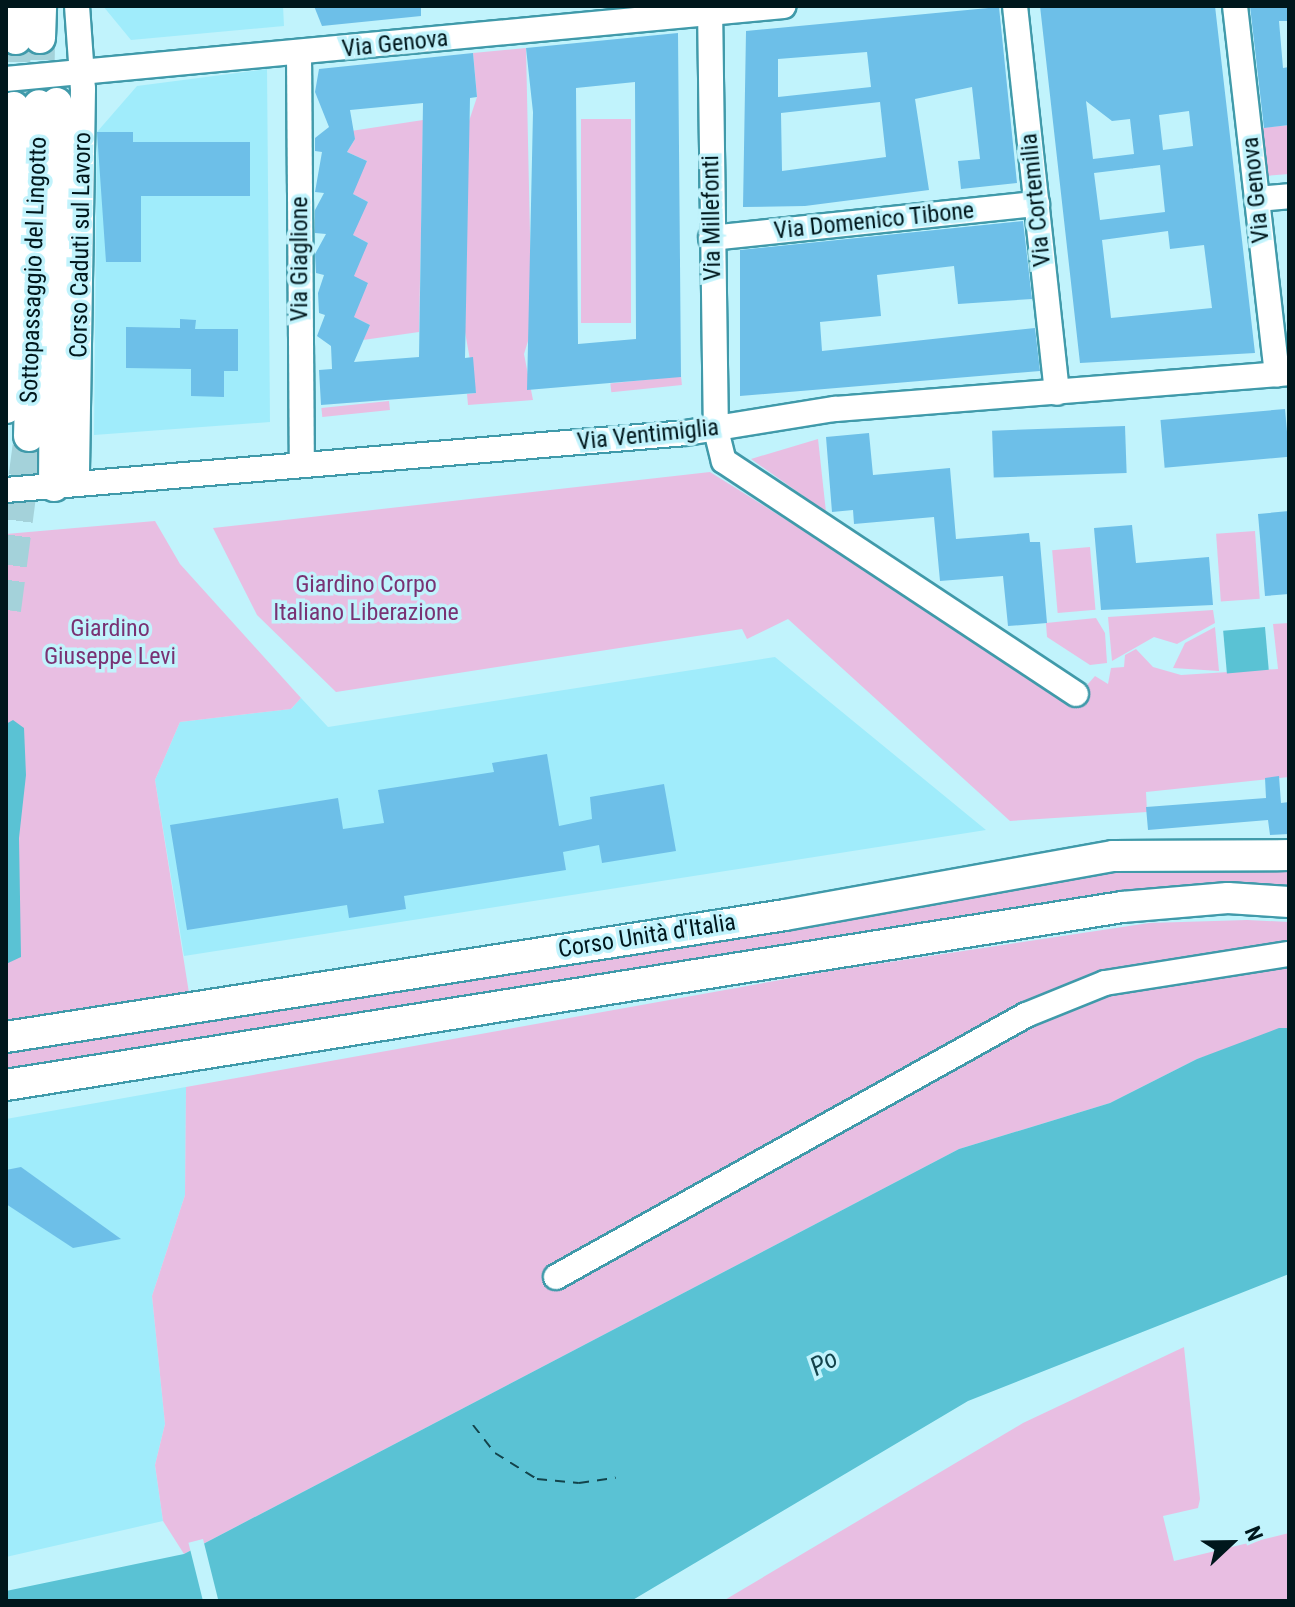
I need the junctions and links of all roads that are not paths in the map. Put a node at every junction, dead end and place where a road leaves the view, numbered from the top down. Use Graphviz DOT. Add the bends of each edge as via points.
graph roads {
  1 [pos="17,6"];
  2 [pos="41,6"];
  3 [pos="77,6"];
  4 [pos="784,6"];
  5 [pos="1015,6"];
  6 [pos="1235,6"];
  7 [pos="710,10"];
  8 [pos="299,53"];
  9 [pos="82,71"];
  10 [pos="29,98"];
  11 [pos="1289,196"];
  12 [pos="1257,199"];
  13 [pos="1037,204"];
  14 [pos="711,238"];
  15 [pos="1283,374"];
  16 [pos="1057,393"];
  17 [pos="6,408"];
  18 [pos="716,430"];
  19 [pos="29,436"];
  20 [pos="302,465"];
  21 [pos="65,485"];
  22 [pos="6,490"];
  23 [pos="1076,694"];
  24 [pos="1289,855"];
  25 [pos="1289,902"];
  26 [pos="1289,954"];
  27 [pos="6,1037"];
  28 [pos="6,1085"];
  29 [pos="556,1277"];
  1 -- 2 [label="main road" via="28,38"];
  3 -- 9 [label="street, Corso Caduti sul Lavoro"];
  4 -- 7 [label="street, Via Genova"];
  5 -- 13 [label="street, Via Cortemilia"];
  6 -- 12 [label="street, Via Genova"];
  7 -- 8 [label="street, Via Genova"];
  7 -- 14 [label="street, Via Millefonti"];
  8 -- 9 [label="street, Via Genova"];
  8 -- 20 [label="street, Via Giaglione"];
  9 -- 10 [label="street, Via Genova"];
  9 -- 21 [label="street, Corso Caduti sul Lavoro"];
  10 -- 17 [label="main road, Sottopassaggio del Lingotto"];
  10 -- 19 [label="main road, Sottopassaggio del Lingotto"];
  10 -- 21 [label="main road"];
  11 -- 12 [label="street"];
  12 -- 15 [label="street, Via Genova"];
  13 -- 14 [label="street, Via Domenico Tibone"];
  13 -- 16 [label="street, Via Cortemilia"];
  14 -- 18 [label="street, Via Millefonti"];
  15 -- 16 [label="street, Via Ventimiglia"];
  16 -- 18 [label="street, Via Ventimiglia" via="835,409"];
  18 -- 20 [label="street, Via Ventimiglia"];
  18 -- 23 [label="street, Via Millefonti" via="724,461"];
  20 -- 21 [label="street, Via Ventimiglia"];
  21 -- 22 [label="street, Via Ventimiglia"];
  24 -- 27 [label="main road, Corso Unità d'Italia" via="1113,856 785,915"];
  25 -- 28 [label="main road, Corso Unità d'Italia" via="1228,898 1122,907"];
  26 -- 29 [label="street" via="1105,983 1026,1015"];
}
